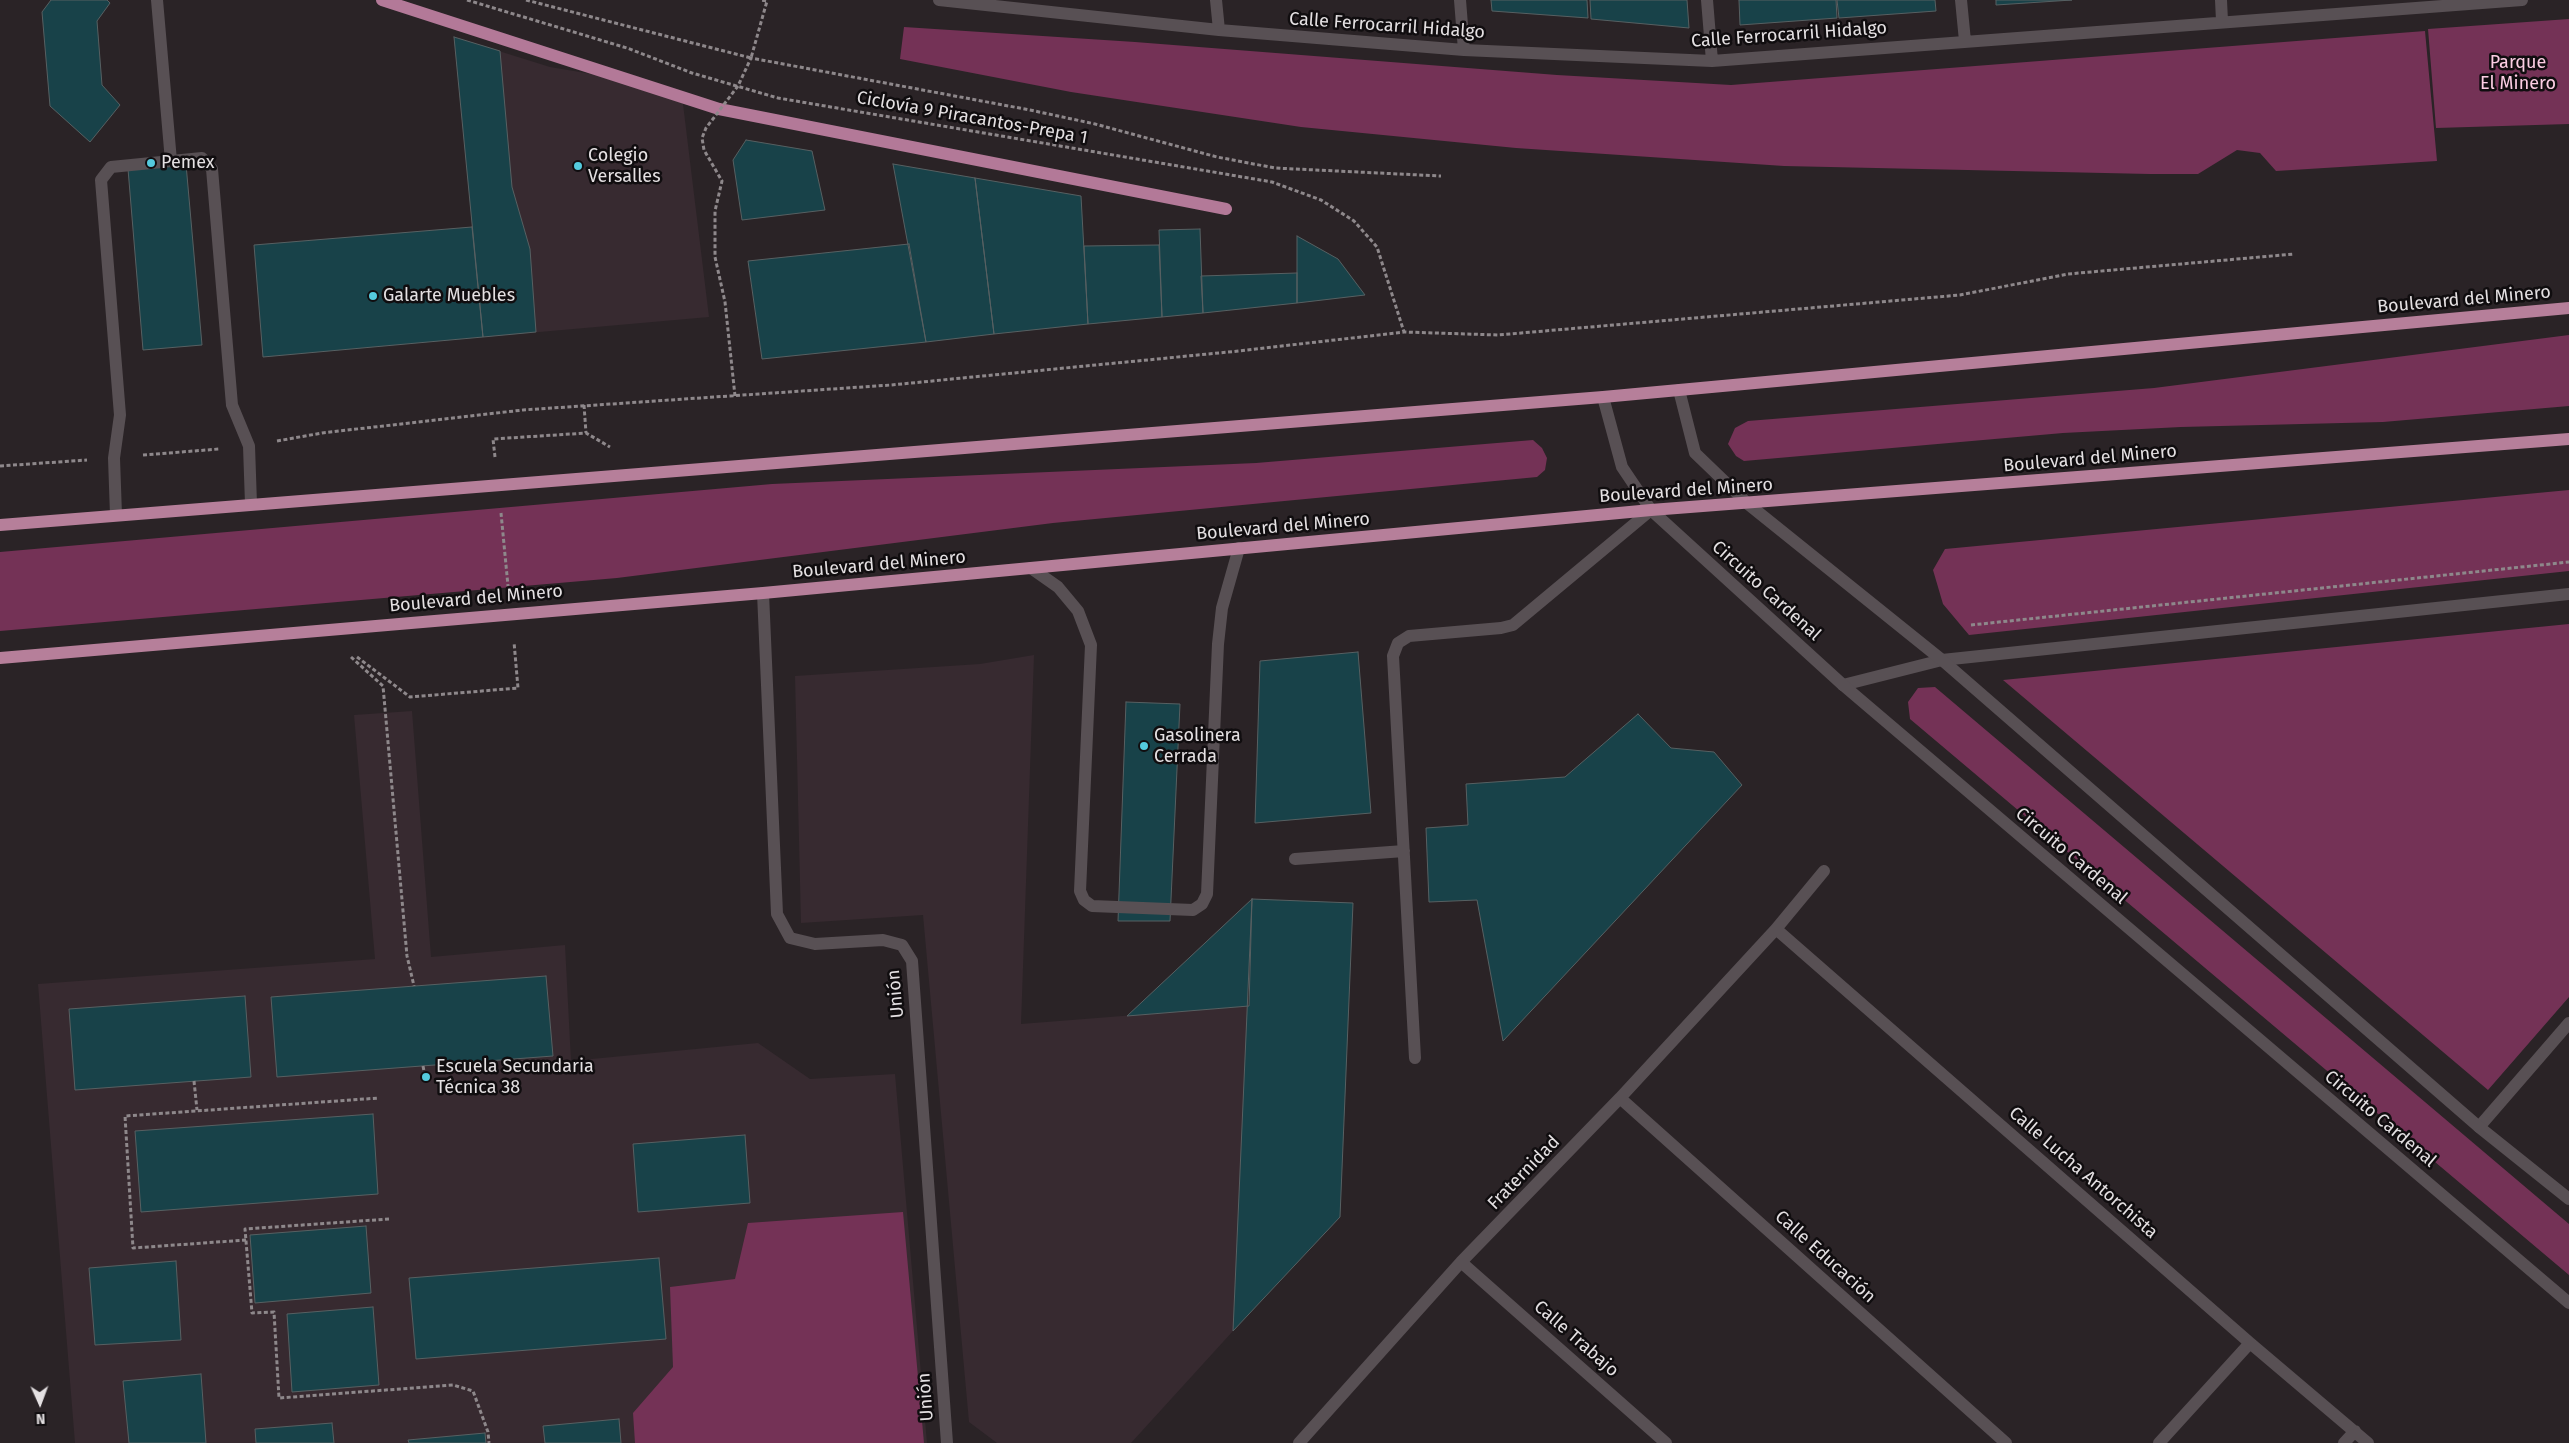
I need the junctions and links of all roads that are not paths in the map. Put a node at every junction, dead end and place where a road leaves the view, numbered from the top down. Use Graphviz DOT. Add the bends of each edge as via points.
graph roads {
  1 [pos="157,0"];
  2 [pos="939,0"];
  3 [pos="1216,0"];
  4 [pos="1460,0"];
  5 [pos="1707,0"];
  6 [pos="1961,0"];
  7 [pos="2221,0"];
  8 [pos="2522,0"];
  9 [pos="2457,3"];
  10 [pos="1006,4"];
  11 [pos="2222,21"];
  12 [pos="1219,30"];
  13 [pos="1965,41"];
  14 [pos="1464,50"];
  15 [pos="1712,61"];
  16 [pos="171,161"];
  17 [pos="2569,308"];
  18 [pos="1679,390"];
  19 [pos="1603,397"];
  20 [pos="2569,439"];
  21 [pos="252,504"];
  22 [pos="1748,504"];
  23 [pos="1650,510"];
  24 [pos="116,515"];
  25 [pos="0,526"];
  26 [pos="1239,548"];
  27 [pos="1031,568"];
  28 [pos="763,593"];
  29 [pos="2569,594"];
  30 [pos="0,658"];
  31 [pos="1942,660"];
  32 [pos="1843,685"];
  33 [pos="1404,851"];
  34 [pos="1295,859"];
  35 [pos="1824,871"];
  36 [pos="1776,928"];
  37 [pos="2569,1023"];
  38 [pos="1415,1058"];
  39 [pos="1620,1098"];
  40 [pos="2479,1127"];
  41 [pos="2569,1199"];
  42 [pos="1462,1262"];
  43 [pos="2569,1303"];
  44 [pos="2250,1343"];
  45 [pos="2355,1431"];
  46 [pos="947,1443"];
  47 [pos="1299,1443"];
  48 [pos="1666,1443"];
  49 [pos="2006,1443"];
  50 [pos="2159,1443"];
  51 [pos="2344,1443"];
  52 [pos="2368,1443"];
  1 -- 16 [label="street"];
  2 -- 10 [label="street, Calle Ferrocarril Hidalgo"];
  3 -- 12 [label="street"];
  4 -- 14 [label="street"];
  5 -- 15 [label="street"];
  6 -- 13 [label="street"];
  7 -- 11 [label="street"];
  8 -- 9 [label="street, Calle Ferrocarril Hidalgo"];
  9 -- 11 [label="street, Calle Ferrocarril Hidalgo"];
  10 -- 12 [label="street, Calle Ferrocarril Hidalgo"];
  11 -- 13 [label="street, Calle Ferrocarril Hidalgo"];
  12 -- 14 [label="street, Calle Ferrocarril Hidalgo"];
  13 -- 15 [label="street, Calle Ferrocarril Hidalgo"];
  14 -- 15 [label="street, Calle Ferrocarril Hidalgo"];
  16 -- 21 [label="street" via="202,158 212,169 232,405 249,446"];
  16 -- 24 [label="street" via="111,167 101,180 120,415 114,458"];
  17 -- 18 [label="main road, Boulevard del Minero"];
  18 -- 19 [label="main road, Boulevard del Minero"];
  18 -- 22 [label="street" via="1695,453"];
  19 -- 21 [label="main road, Boulevard del Minero"];
  19 -- 23 [label="street, Circuito Cardenal" via="1622,467"];
  20 -- 22 [label="main road, Boulevard del Minero"];
  21 -- 24 [label="main road, Boulevard del Minero"];
  22 -- 23 [label="main road, Boulevard del Minero"];
  22 -- 31 [label="street"];
  23 -- 26 [label="main road, Boulevard del Minero"];
  23 -- 32 [label="street, Circuito Cardenal"];
  23 -- 33 [label="street" via="1513,625 1409,636 1398,644 1393,656"];
  24 -- 25 [label="main road, Boulevard del Minero"];
  26 -- 27 [label="main road, Boulevard del Minero"];
  26 -- 27 [label="street" via="1222,608 1218,644 1207,894 1202,904 1193,910 1092,906 1084,900 1080,891 1090,644 1078,611 1058,587"];
  27 -- 28 [label="main road, Boulevard del Minero"];
  28 -- 30 [label="main road, Boulevard del Minero"];
  28 -- 46 [label="street, Unión" via="777,914 790,938 815,944 883,940 902,945 912,961"];
  29 -- 31 [label="street"];
  31 -- 32 [label="street"];
  31 -- 40 [label="street"];
  32 -- 43 [label="street, Circuito Cardenal"];
  33 -- 34 [label="street"];
  33 -- 38 [label="street"];
  35 -- 36 [label="street, Fraternidad"];
  36 -- 39 [label="street, Fraternidad"];
  36 -- 44 [label="street, Calle Lucha Antorchista"];
  37 -- 40 [label="street"];
  39 -- 42 [label="street, Fraternidad"];
  39 -- 49 [label="street, Calle Educación"];
  40 -- 41 [label="street"];
  42 -- 47 [label="street, Fraternidad"];
  42 -- 48 [label="street, Calle Trabajo"];
  44 -- 45 [label="street, Calle Lucha Antorchista"];
  44 -- 50 [label="street"];
  45 -- 51 [label="street"];
  45 -- 52 [label="street, Calle Lucha Antorchista"];
}
